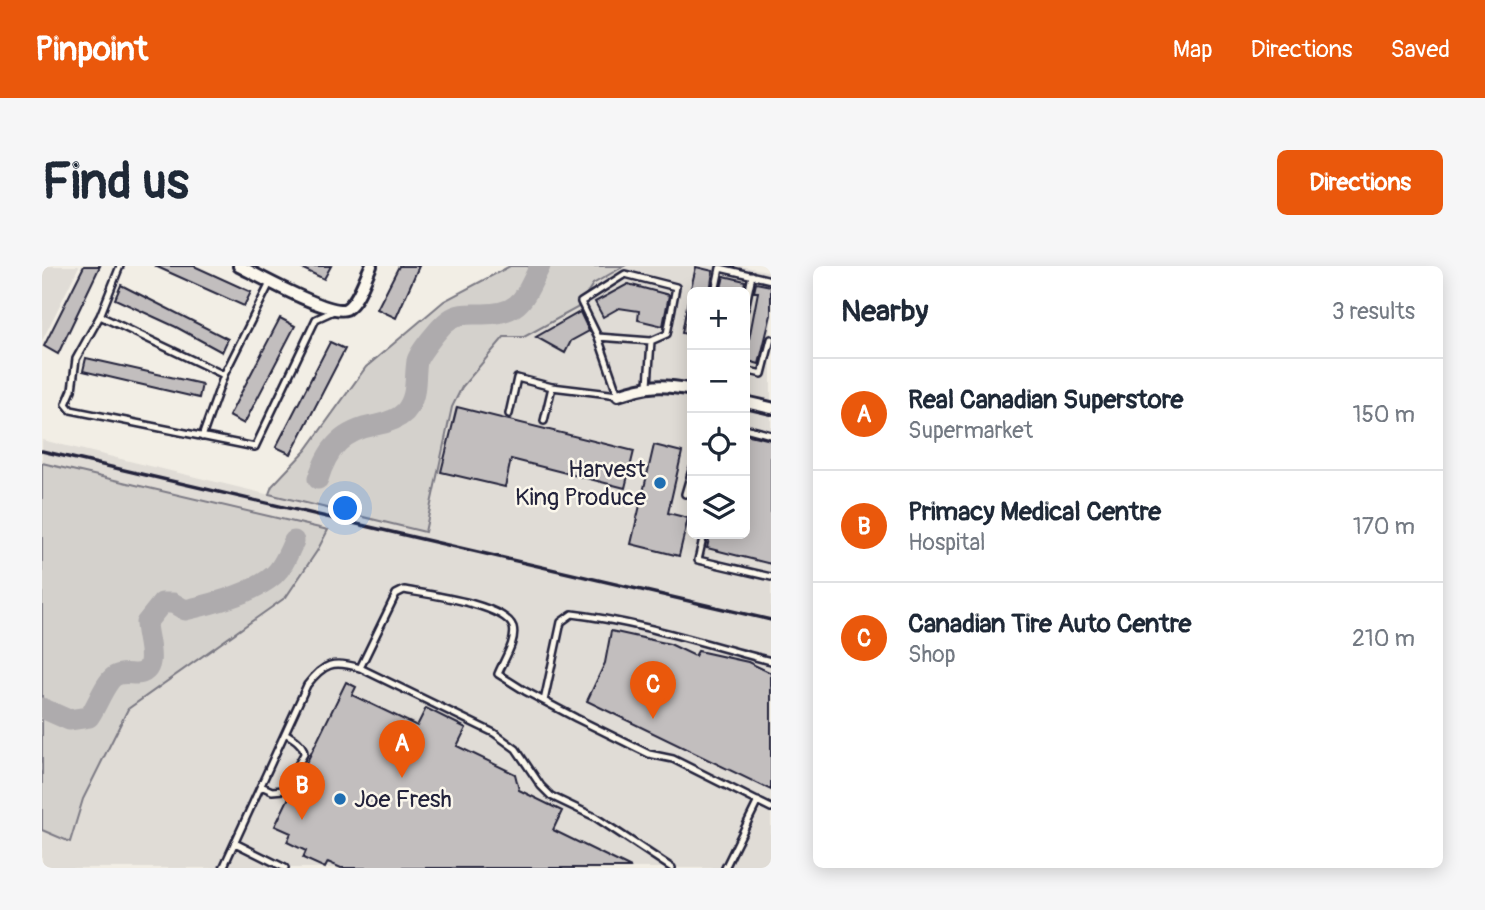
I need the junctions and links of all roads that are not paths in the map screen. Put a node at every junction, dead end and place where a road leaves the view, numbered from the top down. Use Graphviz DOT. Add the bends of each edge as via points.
graph roads {
  1 [pos="120,266"];
  2 [pos="239,266"];
  3 [pos="371,266"];
  4 [pos="752,275"];
  5 [pos="771,279"];
  6 [pos="271,282"];
  7 [pos="716,287"];
  8 [pos="750,287"];
  9 [pos="336,310"];
  10 [pos="100,316"];
  11 [pos="598,337"];
  12 [pos="771,339"];
  13 [pos="651,341"];
  14 [pos="750,371"];
  15 [pos="224,375"];
  16 [pos="648,385"];
  17 [pos="552,387"];
  18 [pos="687,389"];
  19 [pos="618,395"];
  20 [pos="750,403"];
  21 [pos="771,408"];
  22 [pos="509,414"];
  23 [pos="544,421"];
  24 [pos="750,429"];
  25 [pos="771,435"];
  26 [pos="202,437"];
  27 [pos="690,476"];
  28 [pos="685,494"];
  29 [pos="703,539"];
  30 [pos="771,577"];
  31 [pos="771,661"];
  32 [pos="360,668"];
  33 [pos="544,701"];
  34 [pos="285,733"];
  35 [pos="261,786"];
  36 [pos="758,801"];
  37 [pos="771,808"];
  38 [pos="235,843"];
  39 [pos="223,868"];
  40 [pos="285,868"];
  41 [pos="672,868"];
  42 [pos="725,868"];
  1 -- 10 [label="lane"];
  2 -- 6 [label="street"];
  3 -- 9 [label="street" via="353,302"];
  4 -- 5 [label="lane"];
  4 -- 7 [label="lane" via="720,268"];
  4 -- 8 [label="lane"];
  6 -- 9 [label="street"];
  6 -- 15 [label="lane"];
  9 -- 26 [label="lane" via="317,319 255,447"];
  10 -- 15 [label="lane"];
  10 -- 26 [label="lane" via="76,359 66,404 71,410"];
  11 -- 13 [label="lane"];
  11 -- 13 [label="lane" via="582,302 625,274 676,287 667,334"];
  11 -- 19 [label="lane"];
  12 -- 14 [label="lane" via="762,374"];
  13 -- 16 [label="lane"];
  15 -- 26 [label="lane"];
  16 -- 18 [label="street"];
  16 -- 19 [label="street"];
  17 -- 19 [label="lane"];
  17 -- 22 [label="lane" via="517,378"];
  17 -- 23 [label="lane"];
  20 -- 21 [label="street"];
  24 -- 25 [label="lane"];
  27 -- 28 [label="lane"];
  29 -- 30 [label="lane" via="698,560"];
  31 -- 33 [label="lane" via="660,631 572,614 561,622"];
  32 -- 33 [label="lane" via="396,594 404,590 471,602 513,628 498,674"];
  32 -- 34 [label="lane" via="342,662 315,675"];
  32 -- 41 [label="lane" via="494,733 516,749 551,796 595,817"];
  33 -- 36 [label="lane"];
  34 -- 35 [label="lane"];
  34 -- 35 [label="lane" via="304,754 284,790"];
  35 -- 38 [label="lane"];
  36 -- 37 [label="lane"];
  36 -- 42 [label="lane"];
  38 -- 39 [label="lane"];
  38 -- 40 [label="lane"];
}
